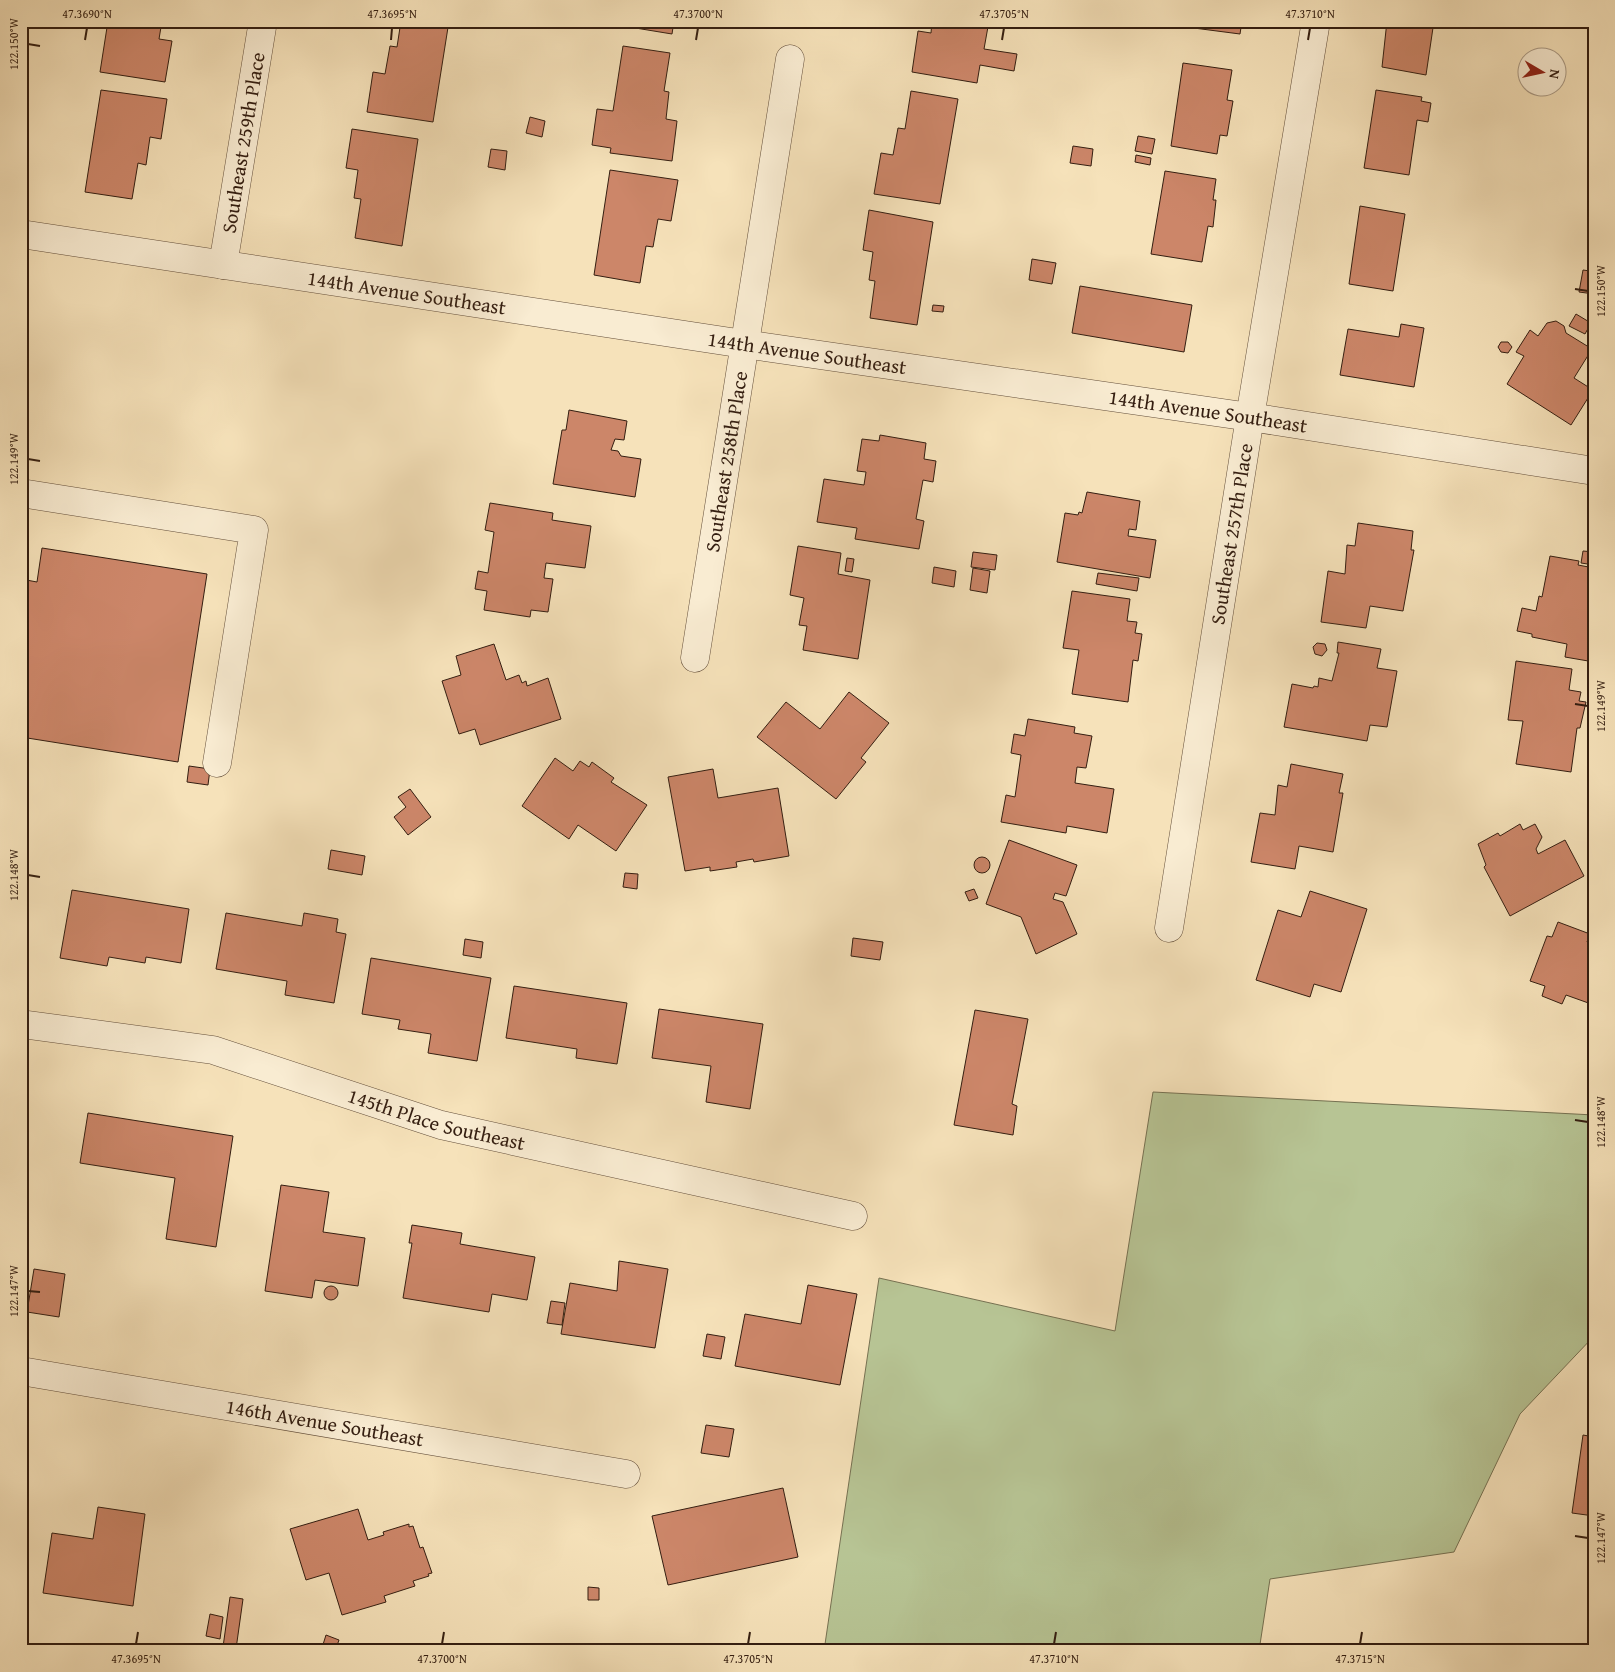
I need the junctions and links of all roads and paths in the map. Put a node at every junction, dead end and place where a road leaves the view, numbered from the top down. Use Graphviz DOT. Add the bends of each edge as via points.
graph roads {
  1 [pos="263,21"];
  2 [pos="1316,21"];
  3 [pos="790,59"];
  4 [pos="21,234"];
  5 [pos="223,265"];
  6 [pos="744,344"];
  7 [pos="1250,417"];
  8 [pos="1594,471"];
  9 [pos="21,493"];
  10 [pos="694,658"];
  11 [pos="217,763"];
  12 [pos="1169,928"];
  13 [pos="21,1024"];
  14 [pos="853,1216"];
  15 [pos="21,1371"];
  16 [pos="626,1474"];
  1 -- 5 [label="street, Southeast 259th Place"];
  2 -- 7 [label="street, Southeast 257th Place"];
  3 -- 6 [label="street, Southeast 258th Place"];
  4 -- 5 [label="street, 144th Avenue Southeast"];
  5 -- 6 [label="street, 144th Avenue Southeast"];
  6 -- 7 [label="street, 144th Avenue Southeast"];
  6 -- 10 [label="street, Southeast 258th Place"];
  7 -- 8 [label="street, 144th Avenue Southeast"];
  7 -- 12 [label="street, Southeast 257th Place"];
  9 -- 11 [label="street" via="254,530"];
  13 -- 14 [label="street, 145th Place Southeast" via="213,1050 441,1125"];
  15 -- 16 [label="street, 146th Avenue Southeast"];
}
